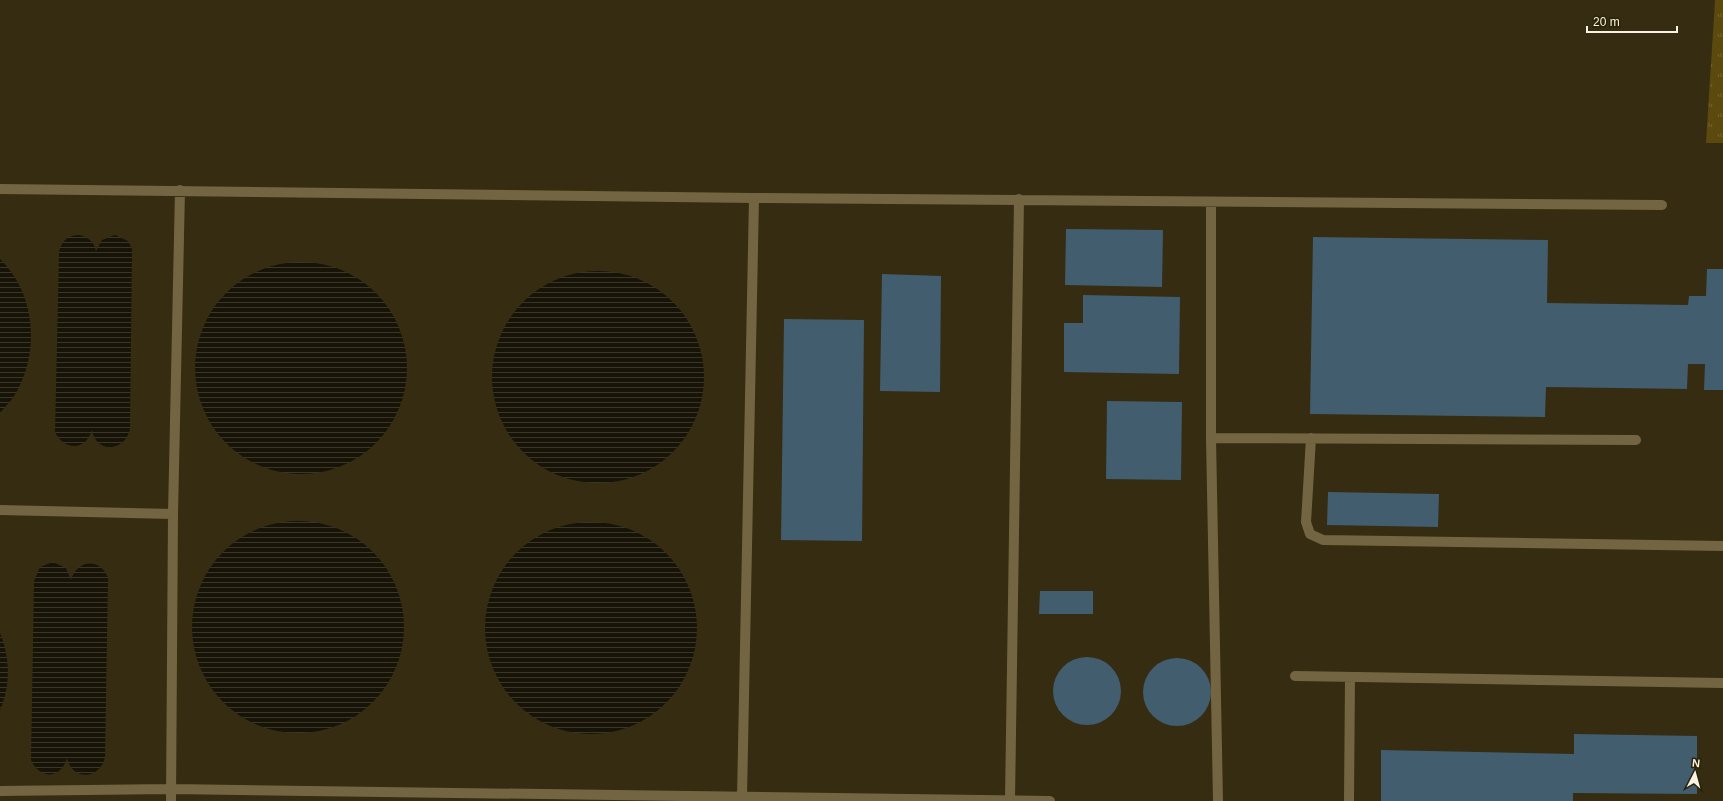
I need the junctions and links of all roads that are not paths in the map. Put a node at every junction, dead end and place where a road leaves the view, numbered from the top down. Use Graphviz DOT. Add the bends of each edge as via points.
graph roads {
  1 [pos="0,188"];
  2 [pos="180,190"];
  3 [pos="754,198"];
  4 [pos="1019,199"];
  5 [pos="1211,202"];
  6 [pos="1662,205"];
  7 [pos="1211,438"];
  8 [pos="1311,438"];
  9 [pos="1636,440"];
  10 [pos="0,510"];
  11 [pos="172,514"];
  12 [pos="1723,546"];
  13 [pos="1295,676"];
  14 [pos="1350,677"];
  15 [pos="1723,683"];
  16 [pos="171,789"];
  17 [pos="0,791"];
  18 [pos="392,796"];
  19 [pos="742,797"];
  20 [pos="1010,800"];
  21 [pos="171,801"];
  22 [pos="1050,801"];
  23 [pos="1218,801"];
  24 [pos="1349,801"];
  1 -- 2 [label="street"];
  2 -- 3 [label="street"];
  2 -- 11 [label="street"];
  3 -- 4 [label="street"];
  3 -- 19 [label="street"];
  4 -- 5 [label="street"];
  4 -- 20 [label="street"];
  5 -- 6 [label="street"];
  5 -- 7 [label="street"];
  7 -- 8 [label="street"];
  7 -- 23 [label="street"];
  8 -- 9 [label="street"];
  8 -- 12 [label="street" via="1306,522 1310,534 1323,540"];
  10 -- 11 [label="street"];
  11 -- 16 [label="street"];
  13 -- 14 [label="street"];
  14 -- 15 [label="street"];
  14 -- 24 [label="street"];
  16 -- 17 [label="street"];
  16 -- 18 [label="street"];
  16 -- 21 [label="street"];
  18 -- 19 [label="street"];
  19 -- 20 [label="street"];
  20 -- 22 [label="street"];
}
